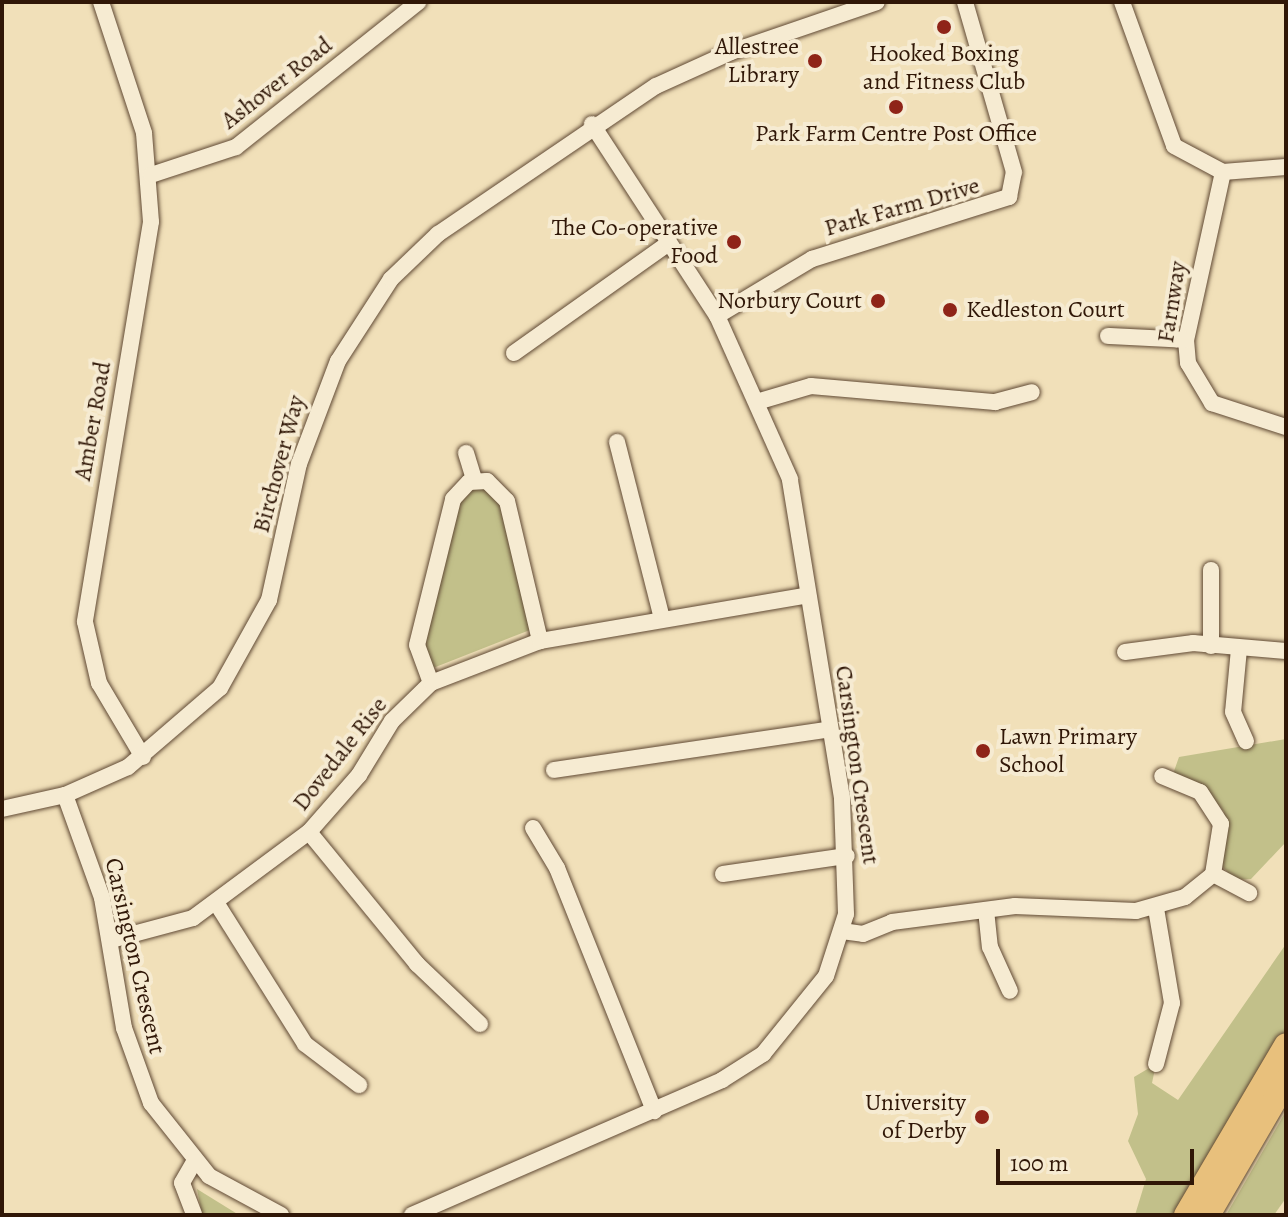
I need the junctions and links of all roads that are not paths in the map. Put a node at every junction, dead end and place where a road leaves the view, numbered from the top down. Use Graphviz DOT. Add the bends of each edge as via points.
graph roads {
  1 [pos="101,2"];
  2 [pos="418,2"];
  3 [pos="877,2"];
  4 [pos="965,2"];
  5 [pos="1122,2"];
  6 [pos="592,124"];
  7 [pos="1286,167"];
  8 [pos="1223,172"];
  9 [pos="151,175"];
  10 [pos="669,243"];
  11 [pos="717,316"];
  12 [pos="1108,336"];
  13 [pos="1186,340"];
  14 [pos="514,353"];
  15 [pos="1032,392"];
  16 [pos="760,401"];
  17 [pos="1286,427"];
  18 [pos="617,442"];
  19 [pos="466,453"];
  20 [pos="474,480"];
  21 [pos="1211,570"];
  22 [pos="808,595"];
  23 [pos="662,619"];
  24 [pos="540,641"];
  25 [pos="1211,646"];
  26 [pos="1239,649"];
  27 [pos="1286,651"];
  28 [pos="1125,652"];
  29 [pos="431,683"];
  30 [pos="830,729"];
  31 [pos="1246,741"];
  32 [pos="143,757"];
  33 [pos="554,770"];
  34 [pos="1162,776"];
  35 [pos="65,795"];
  36 [pos="2,809"];
  37 [pos="533,828"];
  38 [pos="309,832"];
  39 [pos="847,856"];
  40 [pos="723,874"];
  41 [pos="1213,874"];
  42 [pos="1249,893"];
  43 [pos="217,904"];
  44 [pos="1156,908"];
  45 [pos="986,910"];
  46 [pos="842,931"];
  47 [pos="111,940"];
  48 [pos="1010,991"];
  49 [pos="480,1024"];
  50 [pos="1286,1045"];
  51 [pos="1156,1064"];
  52 [pos="1286,1081"];
  53 [pos="359,1085"];
  54 [pos="654,1111"];
  55 [pos="194,1162"];
  56 [pos="194,1215"];
  57 [pos="281,1215"];
  58 [pos="412,1215"];
  59 [pos="1186,1215"];
  60 [pos="1208,1215"];
  1 -- 9 [label="street, Amber Road"];
  2 -- 9 [label="street, Ashover Road" via="236,147"];
  3 -- 6 [label="street, Birchover Way" via="702,63"];
  4 -- 11 [label="street, Park Farm Drive" via="1014,172 1009,197 812,259"];
  5 -- 8 [label="street" via="1170,140 1194,162"];
  6 -- 10 [label="street, Carsington Crescent"];
  6 -- 32 [label="street, Birchover Way" via="454,219 364,317 313,417 275,579 246,649 206,705"];
  7 -- 8 [label="street"];
  8 -- 13 [label="street, Farnway"];
  9 -- 32 [label="street, Amber Road" via="148,251 85,622 99,683"];
  10 -- 11 [label="street, Carsington Crescent"];
  10 -- 14 [label="street"];
  11 -- 16 [label="street, Carsington Crescent"];
  12 -- 13 [label="street"];
  13 -- 17 [label="street, Farnway" via="1192,375 1212,403"];
  15 -- 16 [label="street" via="995,402 821,386"];
  16 -- 22 [label="street, Carsington Crescent" via="790,479"];
  18 -- 23 [label="street"];
  19 -- 20 [label="street"];
  20 -- 24 [label="street" via="487,481 507,501"];
  20 -- 29 [label="street" via="453,499 417,645"];
  21 -- 25 [label="street"];
  22 -- 23 [label="street, Dovedale Rise"];
  22 -- 30 [label="street, Carsington Crescent"];
  23 -- 24 [label="street, Dovedale Rise"];
  24 -- 29 [label="street, Dovedale Rise"];
  25 -- 26 [label="street"];
  25 -- 28 [label="street"];
  26 -- 27 [label="street"];
  26 -- 31 [label="street" via="1233,712"];
  29 -- 38 [label="street, Dovedale Rise" via="392,721 359,775"];
  30 -- 33 [label="street" via="576,776"];
  30 -- 39 [label="street, Carsington Crescent"];
  32 -- 35 [label="street, Birchover Way"];
  34 -- 41 [label="street" via="1212,804 1222,836"];
  35 -- 36 [label="street, Birchover Way"];
  35 -- 47 [label="street, Carsington Crescent"];
  37 -- 54 [label="street" via="557,868"];
  38 -- 43 [label="street, Dovedale Rise"];
  38 -- 49 [label="street" via="417,964"];
  39 -- 40 [label="street"];
  39 -- 46 [label="street, Carsington Crescent"];
  41 -- 42 [label="street"];
  41 -- 44 [label="street"];
  43 -- 47 [label="street, Dovedale Rise" via="170,927"];
  43 -- 53 [label="street" via="305,1044"];
  44 -- 45 [label="street"];
  44 -- 51 [label="street" via="1178,1009"];
  45 -- 46 [label="street" via="892,922 863,934"];
  45 -- 48 [label="street" via="990,947"];
  46 -- 54 [label="street, Carsington Crescent" via="818,988 763,1054"];
  47 -- 55 [label="street, Carsington Crescent" via="135,1067 161,1120"];
  50 -- 59 [label="highway"];
  52 -- 60 [label="highway"];
  54 -- 58 [label="street, Carsington Crescent"];
  55 -- 56 [label="street" via="182,1183"];
  55 -- 57 [label="street, Carsington Crescent"];
}
